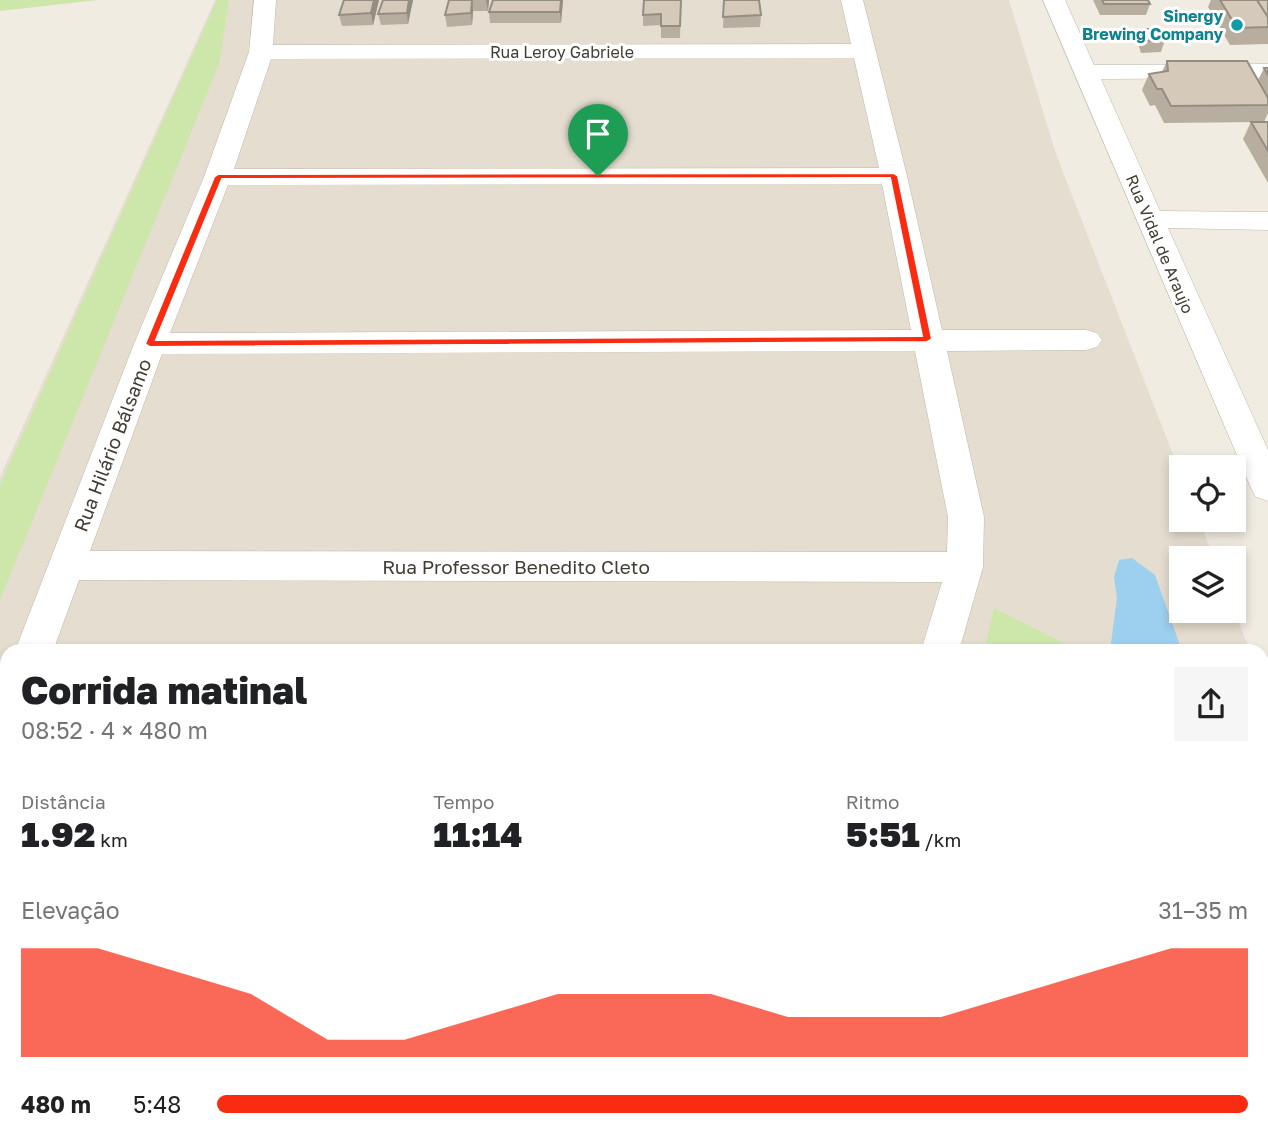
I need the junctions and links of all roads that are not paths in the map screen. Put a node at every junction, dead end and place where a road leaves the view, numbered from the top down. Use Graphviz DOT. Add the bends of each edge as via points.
graph roads {
  1 [pos="265,0"];
  2 [pos="852,0"];
  3 [pos="1054,0"];
  4 [pos="863,51"];
  5 [pos="261,52"];
  6 [pos="1268,71"];
  7 [pos="1085,72"];
  8 [pos="894,176"];
  9 [pos="218,177"];
  10 [pos="1149,219"];
  11 [pos="1268,221"];
  12 [pos="927,339"];
  13 [pos="1086,340"];
  14 [pos="150,344"];
  15 [pos="1256,435"];
  16 [pos="1268,488"];
  17 [pos="67,565"];
  18 [pos="965,567"];
  19 [pos="37,644"];
  20 [pos="942,644"];
  1 -- 5 [label="street, Rua Hilário Bálsamo"];
  2 -- 4 [label="street"];
  3 -- 7 [label="street, Rua Vidal de Araujo"];
  4 -- 5 [label="street, Rua Leroy Gabriele"];
  4 -- 8 [label="street"];
  5 -- 9 [label="street, Rua Hilário Bálsamo"];
  6 -- 7 [label="street"];
  7 -- 10 [label="street, Rua Vidal de Araujo"];
  8 -- 9 [label="street"];
  8 -- 12 [label="street"];
  9 -- 14 [label="street, Rua Hilário Bálsamo"];
  10 -- 11 [label="street"];
  10 -- 15 [label="street, Rua Vidal de Araujo"];
  12 -- 13 [label="street"];
  12 -- 14 [label="street"];
  12 -- 18 [label="street" via="966,517"];
  14 -- 17 [label="street, Rua Hilário Bálsamo"];
  15 -- 16 [label="street, Rua Vidal de Araujo"];
  17 -- 18 [label="street, Rua Professor Benedito Cleto"];
  17 -- 19 [label="street, Rua Hilário Bálsamo"];
  18 -- 20 [label="street"];
}
